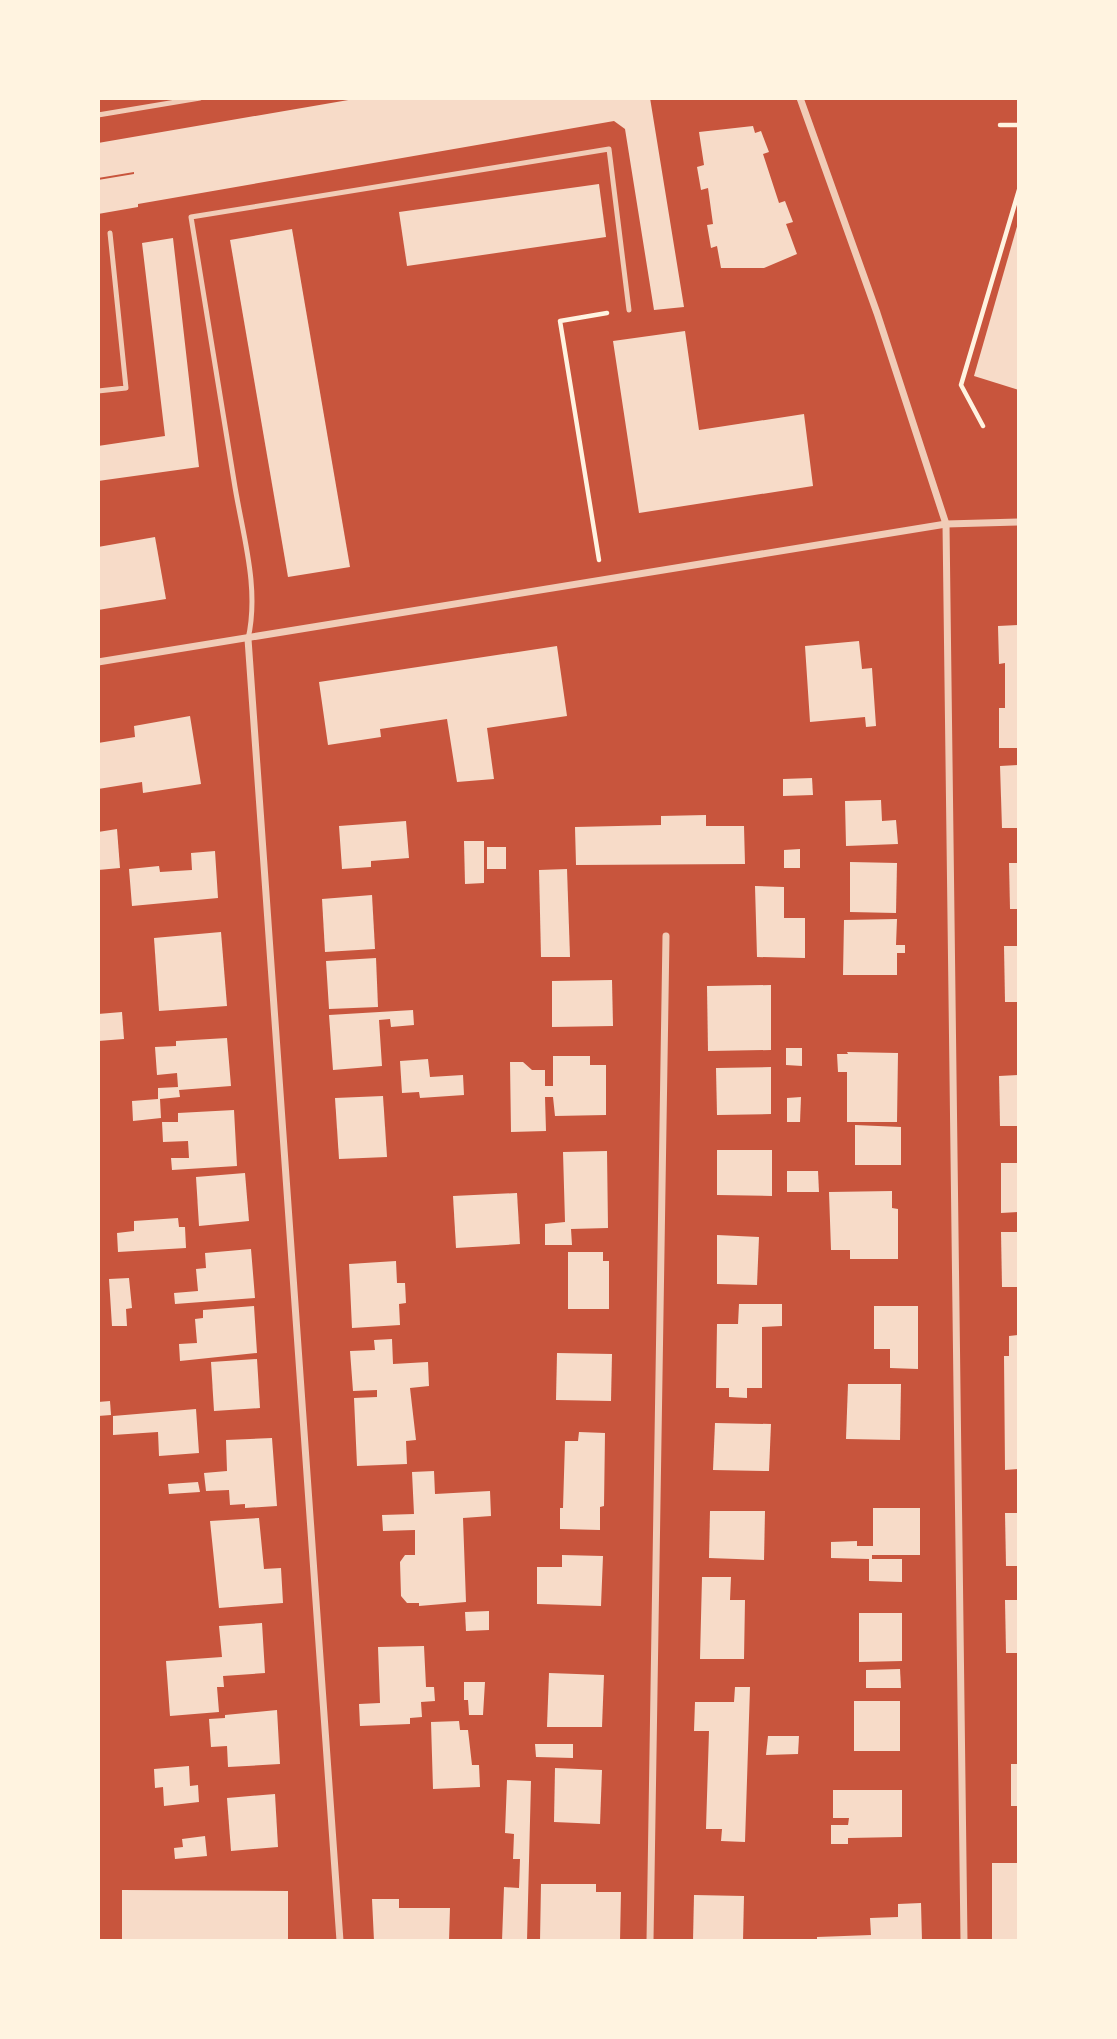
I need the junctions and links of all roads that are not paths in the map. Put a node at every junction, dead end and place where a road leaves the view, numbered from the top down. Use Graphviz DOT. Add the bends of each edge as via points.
graph roads {
  1 [pos="200,98"];
  2 [pos="800,98"];
  3 [pos="190,99"];
  4 [pos="98,115"];
  5 [pos="110,233"];
  6 [pos="629,310"];
  7 [pos="98,391"];
  8 [pos="1019,522"];
  9 [pos="946,524"];
  10 [pos="248,639"];
  11 [pos="98,662"];
  12 [pos="666,936"];
  13 [pos="340,1941"];
  14 [pos="650,1941"];
  15 [pos="964,1941"];
  1 -- 3 [label="lane"];
  2 -- 9 [label="street"];
  3 -- 4 [label="lane"];
  5 -- 7 [label="lane" via="126,388"];
  6 -- 10 [label="lane" via="609,149 191,217 250,571 253,618"];
  8 -- 9 [label="street"];
  9 -- 10 [label="street"];
  9 -- 15 [label="street"];
  10 -- 11 [label="street"];
  10 -- 13 [label="street"];
  12 -- 14 [label="street"];
}
